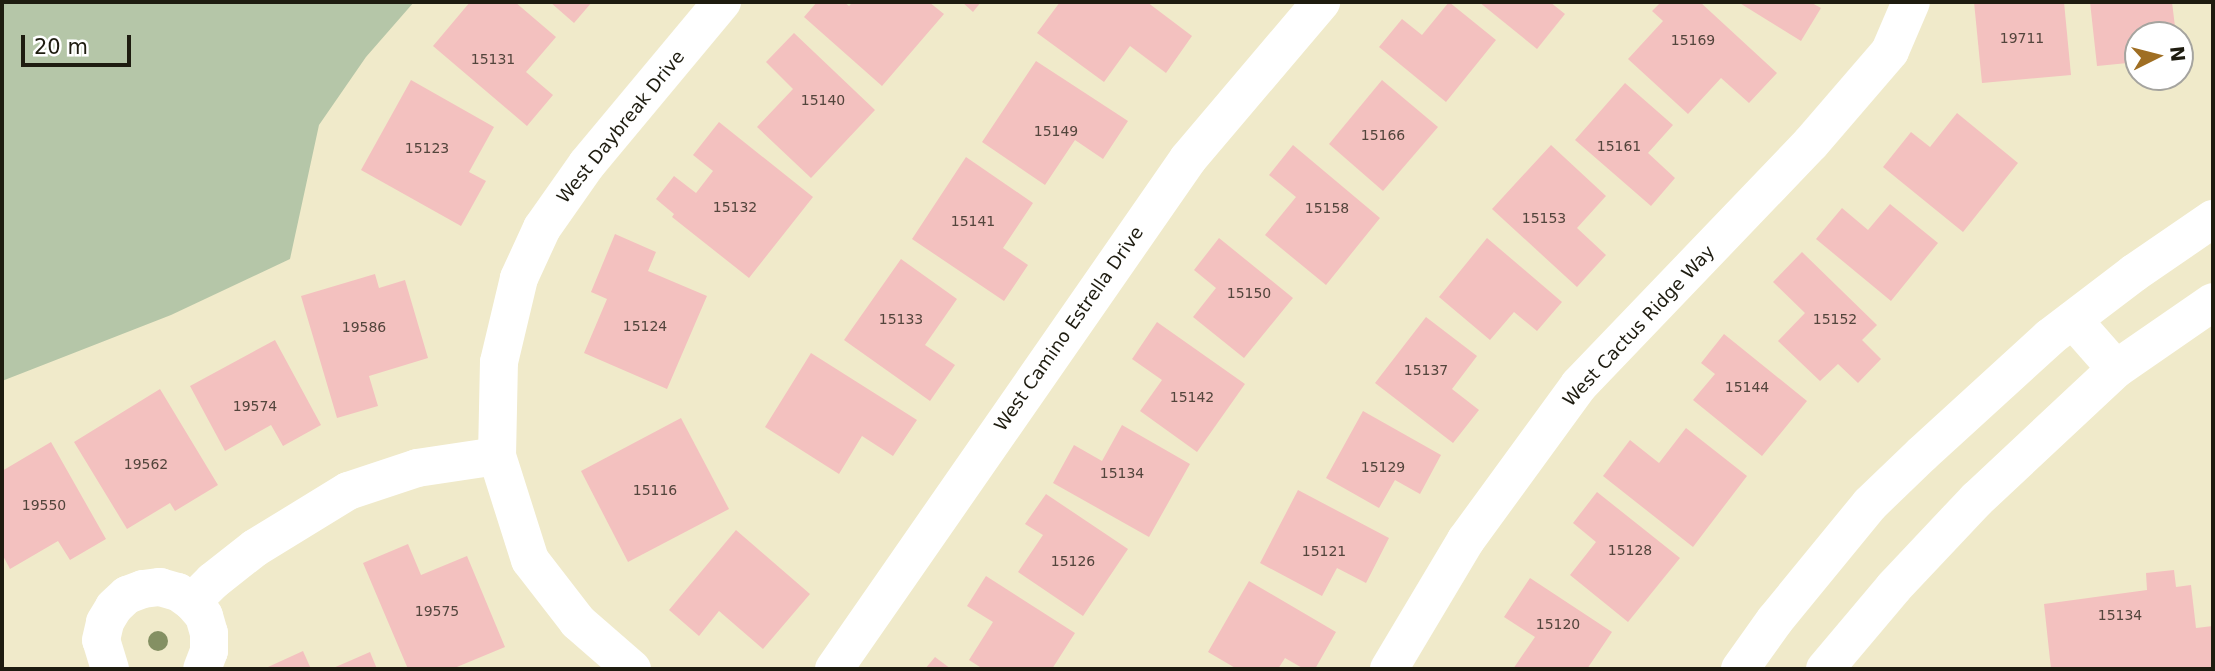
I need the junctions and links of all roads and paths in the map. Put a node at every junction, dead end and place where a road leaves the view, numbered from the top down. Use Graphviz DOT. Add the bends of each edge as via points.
graph roads {
  1 [pos="722,2"];
  2 [pos="1321,2"];
  3 [pos="1910,2"];
  4 [pos="2213,219"];
  5 [pos="2213,302"];
  6 [pos="2073,320"];
  7 [pos="2116,369"];
  8 [pos="497,456"];
  9 [pos="192,602"];
  10 [pos="110,669"];
  11 [pos="202,669"];
  12 [pos="632,669"];
  13 [pos="834,669"];
  14 [pos="1389,669"];
  15 [pos="1740,669"];
  16 [pos="1825,669"];
  1 -- 8 [label="street, West Daybreak Drive" via="587,164 542,228 519,278 499,362"];
  2 -- 13 [label="street, West Camino Estrella Drive" via="1188,159"];
  3 -- 14 [label="street, West Cactus Ridge Way" via="1890,51 1811,143 1578,385 1466,540"];
  4 -- 6 [label="street"];
  5 -- 7 [label="street"];
  6 -- 7 [label="street"];
  6 -- 15 [label="street" via="1870,504"];
  7 -- 16 [label="street" via="1976,500"];
  8 -- 9 [label="street" via="417,468 348,491 256,548"];
  8 -- 12 [label="street, West Daybreak Drive" via="530,560 578,622"];
  9 -- 10 [label="street" via="160,587 127,595 105,622 102,640"];
  9 -- 11 [label="street" via="204,616 209,633"];
}
